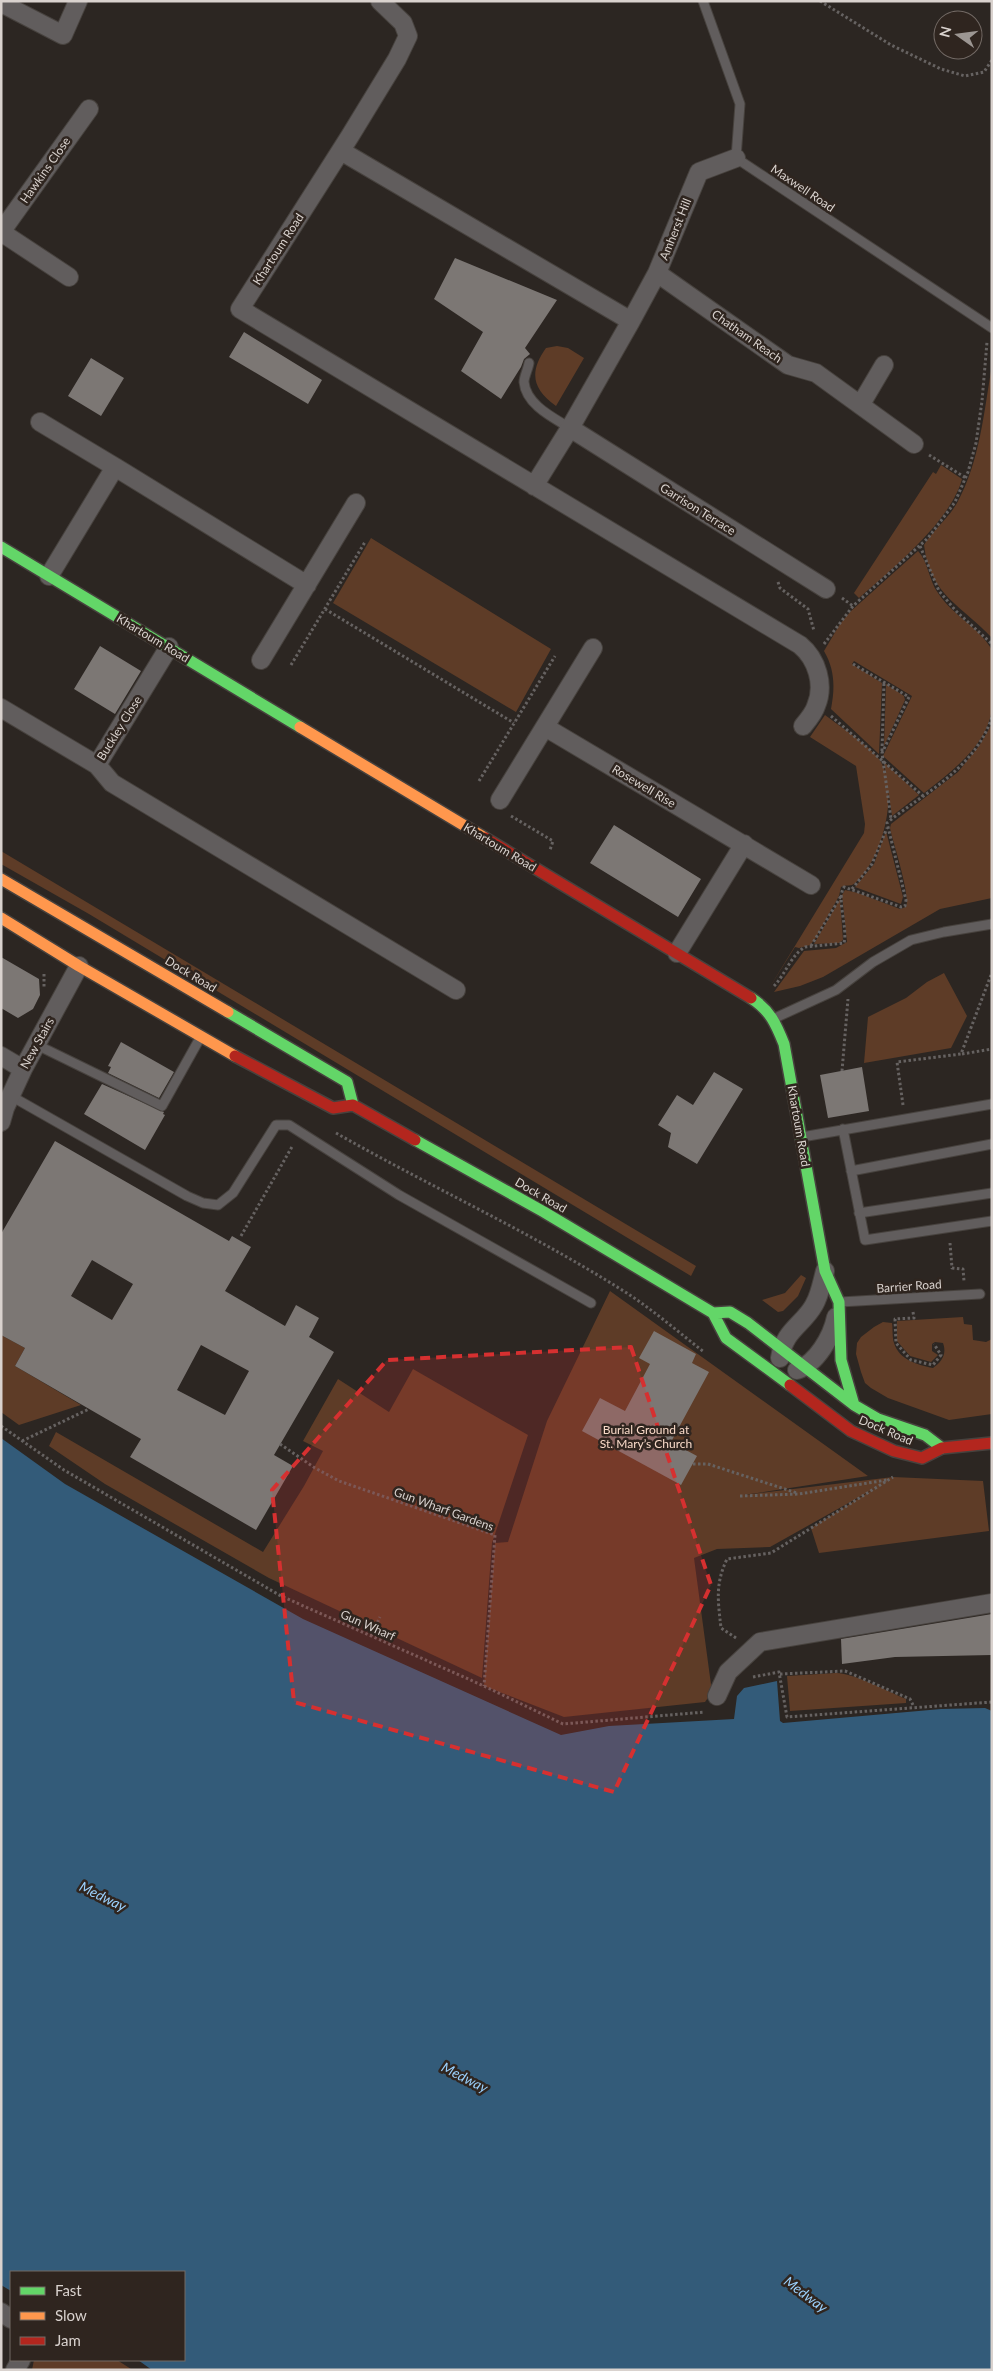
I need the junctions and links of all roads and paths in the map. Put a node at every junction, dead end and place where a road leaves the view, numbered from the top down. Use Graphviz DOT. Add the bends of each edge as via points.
graph roads {
  1 [pos="78,1"];
  2 [pos="380,1"];
  3 [pos="703,1"];
  4 [pos="820,1"];
  5 [pos="1,3"];
  6 [pos="992,60"];
  7 [pos="88,109"];
  8 [pos="341,151"];
  9 [pos="736,158"];
  10 [pos="1,232"];
  11 [pos="657,273"];
  12 [pos="69,277"];
  13 [pos="631,321"];
  14 [pos="990,327"];
  15 [pos="529,363"];
  16 [pos="884,365"];
  17 [pos="860,404"];
  18 [pos="40,422"];
  19 [pos="570,428"];
  20 [pos="914,444"];
  21 [pos="115,468"];
  22 [pos="966,478"];
  23 [pos="534,486"];
  24 [pos="356,504"];
  25 [pos="365,542"];
  26 [pos="920,546"];
  27 [pos="1,547"];
  28 [pos="781,561"];
  29 [pos="49,576"];
  30 [pos="307,585"];
  31 [pos="826,589"];
  32 [pos="325,609"];
  33 [pos="992,644"];
  34 [pos="169,647"];
  35 [pos="592,648"];
  36 [pos="807,652"];
  37 [pos="555,656"];
  38 [pos="261,660"];
  39 [pos="854,664"];
  40 [pos="291,665"];
  41 [pos="884,682"];
  42 [pos="817,704"];
  43 [pos="1,708"];
  44 [pos="992,717"];
  45 [pos="514,723"];
  46 [pos="803,726"];
  47 [pos="545,727"];
  48 [pos="882,753"];
  49 [pos="882,759"];
  50 [pos="96,765"];
  51 [pos="479,781"];
  52 [pos="923,796"];
  53 [pos="500,800"];
  54 [pos="891,820"];
  55 [pos="522,822"];
  56 [pos="888,827"];
  57 [pos="548,838"];
  58 [pos="744,844"];
  59 [pos="1,879"];
  60 [pos="810,885"];
  61 [pos="852,889"];
  62 [pos="841,896"];
  63 [pos="1,918"];
  64 [pos="992,924"];
  65 [pos="811,947"];
  66 [pos="677,954"];
  67 [pos="81,962"];
  68 [pos="42,968"];
  69 [pos="991,976"];
  70 [pos="846,982"];
  71 [pos="456,990"];
  72 [pos="44,991"];
  73 [pos="856,993"];
  74 [pos="848,998"];
  75 [pos="759,1003"];
  76 [pos="774,1018"];
  77 [pos="203,1033"];
  78 [pos="37,1045"];
  79 [pos="992,1050"];
  80 [pos="961,1054"];
  81 [pos="1,1056"];
  82 [pos="23,1069"];
  83 [pos="842,1071"];
  84 [pos="11,1096"];
  85 [pos="992,1104"];
  86 [pos="352,1105"];
  87 [pos="905,1118"];
  88 [pos="1,1122"];
  89 [pos="843,1129"];
  90 [pos="335,1132"];
  91 [pos="300,1133"];
  92 [pos="801,1138"];
  93 [pos="992,1144"];
  94 [pos="851,1171"];
  95 [pos="992,1193"];
  96 [pos="859,1213"];
  97 [pos="992,1221"];
  98 [pos="948,1228"];
  99 [pos="241,1236"];
  100 [pos="825,1271"];
  101 [pos="964,1294"];
  102 [pos="980,1294"];
  103 [pos="912,1298"];
  104 [pos="839,1302"];
  105 [pos="590,1303"];
  106 [pos="713,1314"];
  107 [pos="890,1318"];
  108 [pos="895,1319"];
  109 [pos="934,1344"];
  110 [pos="781,1349"];
  111 [pos="706,1354"];
  112 [pos="807,1367"];
  113 [pos="777,1376"];
  114 [pos="854,1404"];
  115 [pos="89,1409"];
  116 [pos="1,1426"];
  117 [pos="22,1441"];
  118 [pos="280,1444"];
  119 [pos="992,1444"];
  120 [pos="942,1448"];
  121 [pos="693,1464"];
  122 [pos="894,1472"];
  123 [pos="893,1477"];
  124 [pos="799,1494"];
  125 [pos="740,1496"];
  126 [pos="992,1603"];
  127 [pos="380,1617"];
  128 [pos="371,1636"];
  129 [pos="753,1649"];
  130 [pos="780,1674"];
  131 [pos="745,1678"];
  132 [pos="484,1686"];
  133 [pos="716,1696"];
  134 [pos="992,1702"];
  135 [pos="914,1707"];
  1 -- 5 [label="street" via="63,35"];
  2 -- 8 [label="street, Khartoum Road" via="403,23 408,36"];
  3 -- 9 [label="lane" via="740,104"];
  4 -- 6 [label="path" via="891,45 942,69 965,76 984,72"];
  7 -- 10 [label="street, Hawkins Close"];
  8 -- 13 [label="street"];
  8 -- 23 [label="street, Khartoum Road" via="240,309"];
  9 -- 11 [label="street, Amherst Hill" via="699,172"];
  9 -- 14 [label="lane, Maxwell Road"];
  10 -- 12 [label="street, Hawkins Close"];
  11 -- 13 [label="street, Amherst Hill"];
  11 -- 17 [label="street, Chatham Reach" via="788,365 816,374"];
  13 -- 19 [label="street"];
  14 -- 22 [label="path" via="979,430"];
  15 -- 19 [label="lane" via="524,382 530,398"];
  16 -- 17 [label="street"];
  17 -- 20 [label="street, Chatham Reach"];
  18 -- 21 [label="street"];
  19 -- 23 [label="street"];
  19 -- 28 [label="street, Garrison Terrace"];
  20 -- 22 [label="path"];
  21 -- 29 [label="street"];
  21 -- 30 [label="street"];
  22 -- 26 [label="path" via="949,511"];
  23 -- 36 [label="street, Khartoum Road"];
  24 -- 30 [label="street"];
  25 -- 32 [label="path"];
  26 -- 33 [label="path" via="939,591"];
  26 -- 36 [label="path"];
  27 -- 29 [label="main road, Khartoum Road"];
  28 -- 31 [label="street, Garrison Terrace"];
  28 -- 36 [label="path" via="776,573 780,588 808,609 815,633"];
  29 -- 34 [label="main road, Khartoum Road"];
  30 -- 38 [label="street"];
  32 -- 40 [label="path"];
  32 -- 45 [label="path"];
  34 -- 50 [label="street, Buckley Close"];
  34 -- 66 [label="main road, Khartoum Road"];
  35 -- 47 [label="street"];
  36 -- 42 [label="street" via="819,682"];
  37 -- 45 [label="path"];
  39 -- 41 [label="path"];
  41 -- 48 [label="path"];
  41 -- 48 [label="path" via="909,697"];
  42 -- 46 [label="street"];
  42 -- 49 [label="path"];
  43 -- 50 [label="street, Buckley Close"];
  44 -- 52 [label="path" via="986,732 964,763"];
  45 -- 51 [label="path"];
  47 -- 53 [label="street"];
  47 -- 58 [label="street, Rosewell Rise"];
  48 -- 49 [label="path"];
  49 -- 52 [label="path"];
  49 -- 54 [label="path"];
  50 -- 71 [label="street" via="112,782"];
  52 -- 54 [label="path"];
  54 -- 56 [label="path"];
  55 -- 57 [label="path"];
  56 -- 61 [label="path" via="872,864"];
  56 -- 61 [label="path" via="905,906"];
  58 -- 60 [label="street, Rosewell Rise"];
  58 -- 66 [label="street"];
  59 -- 86 [label="main road, Dock Road" via="216,1010 347,1082"];
  61 -- 62 [label="path" via="844,887"];
  62 -- 65 [label="path"];
  62 -- 65 [label="path" via="844,943"];
  63 -- 67 [label="main road, Dock Road"];
  64 -- 70 [label="lane" via="911,940"];
  65 -- 75 [label="path" via="798,952 783,977"];
  66 -- 75 [label="main road, Khartoum Road"];
  67 -- 77 [label="main road, Dock Road"];
  67 -- 78 [label="street, New Stairs"];
  68 -- 72 [label="path"];
  69 -- 80 [label="path"];
  70 -- 74 [label="path"];
  70 -- 76 [label="lane" via="836,990"];
  73 -- 74 [label="path"];
  74 -- 83 [label="path"];
  75 -- 76 [label="main road, Khartoum Road"];
  76 -- 92 [label="main road, Khartoum Road" via="784,1044"];
  77 -- 78 [label="lane" via="162,1106"];
  77 -- 86 [label="main road, Dock Road" via="333,1108"];
  78 -- 82 [label="street, New Stairs"];
  79 -- 80 [label="path"];
  80 -- 87 [label="path" via="897,1062"];
  81 -- 82 [label="street"];
  82 -- 84 [label="street, New Stairs"];
  84 -- 88 [label="street, New Stairs"];
  84 -- 91 [label="lane" via="203,1203 218,1205 233,1193 276,1126 289,1125"];
  85 -- 87 [label="lane"];
  86 -- 106 [label="main road, Dock Road" via="544,1212"];
  87 -- 89 [label="lane"];
  89 -- 92 [label="lane"];
  89 -- 94 [label="lane"];
  90 -- 111 [label="path" via="475,1206 624,1291"];
  91 -- 99 [label="path"];
  91 -- 105 [label="lane" via="399,1195"];
  92 -- 100 [label="main road, Khartoum Road"];
  93 -- 94 [label="lane"];
  94 -- 96 [label="lane"];
  95 -- 96 [label="lane"];
  96 -- 98 [label="lane" via="865,1240"];
  97 -- 98 [label="lane"];
  98 -- 101 [label="path" via="952,1268 963,1269"];
  100 -- 104 [label="main road, Khartoum Road"];
  100 -- 110 [label="street, Khartoum Road" via="814,1306 793,1328"];
  101 -- 102 [label="lane, Barrier Road"];
  101 -- 103 [label="lane, Barrier Road"];
  103 -- 104 [label="lane, Barrier Road"];
  103 -- 108 [label="path" via="914,1318"];
  104 -- 112 [label="street" via="827,1342"];
  104 -- 114 [label="main road, Khartoum Road" via="840,1360"];
  106 -- 110 [label="main road, Dock Road" via="730,1312"];
  106 -- 113 [label="main road, Dock Road" via="726,1338"];
  107 -- 108 [label="path"];
  108 -- 109 [label="path" via="896,1343 911,1360 932,1365 941,1355"];
  110 -- 112 [label="main road, Dock Road"];
  110 -- 113 [label="street, Khartoum Road"];
  112 -- 113 [label="street"];
  112 -- 114 [label="main road, Dock Road"];
  113 -- 120 [label="main road, Dock Road" via="864,1438 894,1451 922,1458"];
  114 -- 120 [label="main road, Dock Road" via="878,1419 925,1435"];
  115 -- 117 [label="path"];
  116 -- 117 [label="path, Gun Wharf"];
  117 -- 128 [label="path, Gun Wharf" via="72,1475 273,1591"];
  118 -- 132 [label="path, Gun Wharf Gardens" via="314,1468 339,1480 495,1535"];
  119 -- 120 [label="main road, Dock Road"];
  121 -- 124 [label="path" via="708,1464"];
  122 -- 124 [label="path" via="887,1480"];
  123 -- 129 [label="path" via="771,1553 727,1559 719,1575 717,1593 721,1628"];
  124 -- 125 [label="path"];
  126 -- 129 [label="street" via="770,1640 760,1642"];
  127 -- 128 [label="path"];
  128 -- 132 [label="path, Gun Wharf"];
  129 -- 133 [label="street" via="728,1672"];
  130 -- 131 [label="path"];
  130 -- 135 [label="path" via="846,1671 910,1699"];
  130 -- 135 [label="path" via="787,1717"];
  132 -- 133 [label="path, Gun Wharf" via="562,1724 720,1711"];
  134 -- 135 [label="path"];
}
